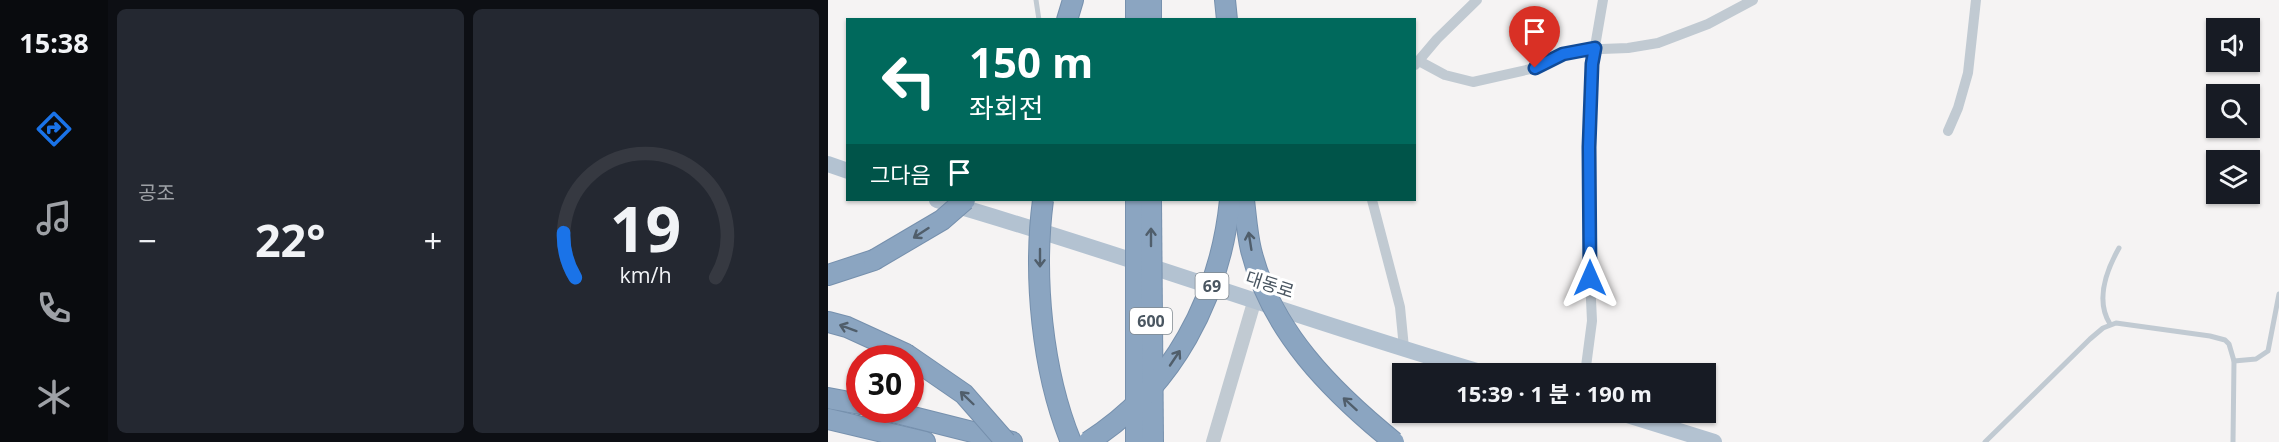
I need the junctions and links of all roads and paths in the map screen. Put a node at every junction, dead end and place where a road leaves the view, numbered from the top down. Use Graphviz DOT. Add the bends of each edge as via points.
graph roads {
  1 [pos="1036,0"];
  2 [pos="1075,0"];
  3 [pos="1136,0"];
  4 [pos="1151,0"];
  5 [pos="1224,0"];
  6 [pos="1477,0"];
  7 [pos="1603,0"];
  8 [pos="1753,0"];
  9 [pos="1976,0"];
  10 [pos="1039,18"];
  11 [pos="1068,18"];
  12 [pos="1073,18"];
  13 [pos="1136,18"];
  14 [pos="1151,18"];
  15 [pos="1226,18"];
  16 [pos="1595,48"];
  17 [pos="1417,63"];
  18 [pos="1948,131"];
  19 [pos="828,164"];
  20 [pos="846,170"];
  21 [pos="940,201"];
  22 [pos="964,201"];
  23 [pos="1043,201"];
  24 [pos="1136,201"];
  25 [pos="1151,201"];
  26 [pos="1230,201"];
  27 [pos="1244,201"];
  28 [pos="1372,201"];
  29 [pos="2119,248"];
  30 [pos="828,275"];
  31 [pos="2279,294"];
  32 [pos="1255,300"];
  33 [pos="828,322"];
  34 [pos="2110,324"];
  35 [pos="1404,348"];
  36 [pos="2234,361"];
  37 [pos="1451,363"];
  38 [pos="1586,363"];
  39 [pos="828,398"];
  40 [pos="846,401"];
  41 [pos="828,419"];
  42 [pos="924,420"];
  43 [pos="1653,423"];
  44 [pos="925,442"];
  45 [pos="1006,442"];
  46 [pos="1012,442"];
  47 [pos="1071,442"];
  48 [pos="1088,442"];
  49 [pos="1136,442"];
  50 [pos="1153,442"];
  51 [pos="1214,442"];
  52 [pos="1394,442"];
  53 [pos="1714,442"];
  54 [pos="1985,442"];
  55 [pos="2233,442"];
  1 -- 10 [label="lane"];
  2 -- 11 [label="highway"];
  2 -- 12 [label="highway"];
  3 -- 13 [label="highway"];
  4 -- 14 [label="highway"];
  5 -- 15 [label="highway"];
  6 -- 17 [label="street"];
  7 -- 16 [label="street"];
  8 -- 16 [label="street" via="1658,43"];
  9 -- 18 [label="street" via="1968,73"];
  16 -- 17 [label="street" via="1576,50 1535,68 1473,82"];
  16 -- 38 [label="street" via="1589,147 1592,321"];
  19 -- 20 [label="main road"];
  21 -- 32 [label="main road, 대동로 / 69"];
  22 -- 30 [label="highway, one-way, bridge" via="942,219 874,260"];
  23 -- 47 [label="highway, one-way, bridge" via="1040,256 1044,337 1062,420"];
  24 -- 49 [label="highway, 600, bridge"];
  50 -- 25 [label="highway, 600, one-way, bridge"];
  48 -- 26 [label="highway, one-way, bridge" via="1129,410 1165,373 1186,342 1216,274"];
  52 -- 27 [label="highway, one-way, bridge" via="1337,392 1287,332 1267,294 1251,250"];
  28 -- 35 [label="street" via="1400,307"];
  29 -- 34 [label="lane" via="2103,288 2104,310"];
  31 -- 36 [label="lane" via="2268,351 2256,359"];
  32 -- 35 [label="main road, 대동로 / 69"];
  32 -- 51 [label="street"];
  45 -- 33 [label="highway, one-way, bridge" via="964,394 906,354"];
  34 -- 36 [label="lane" via="2218,338 2229,344"];
  34 -- 54 [label="lane"];
  35 -- 37 [label="main road, 대동로 / 69"];
  36 -- 55 [label="lane"];
  39 -- 40 [label="highway"];
  41 -- 44 [label="highway"];
  42 -- 46 [label="highway"];
  43 -- 53 [label="main road"];
}
